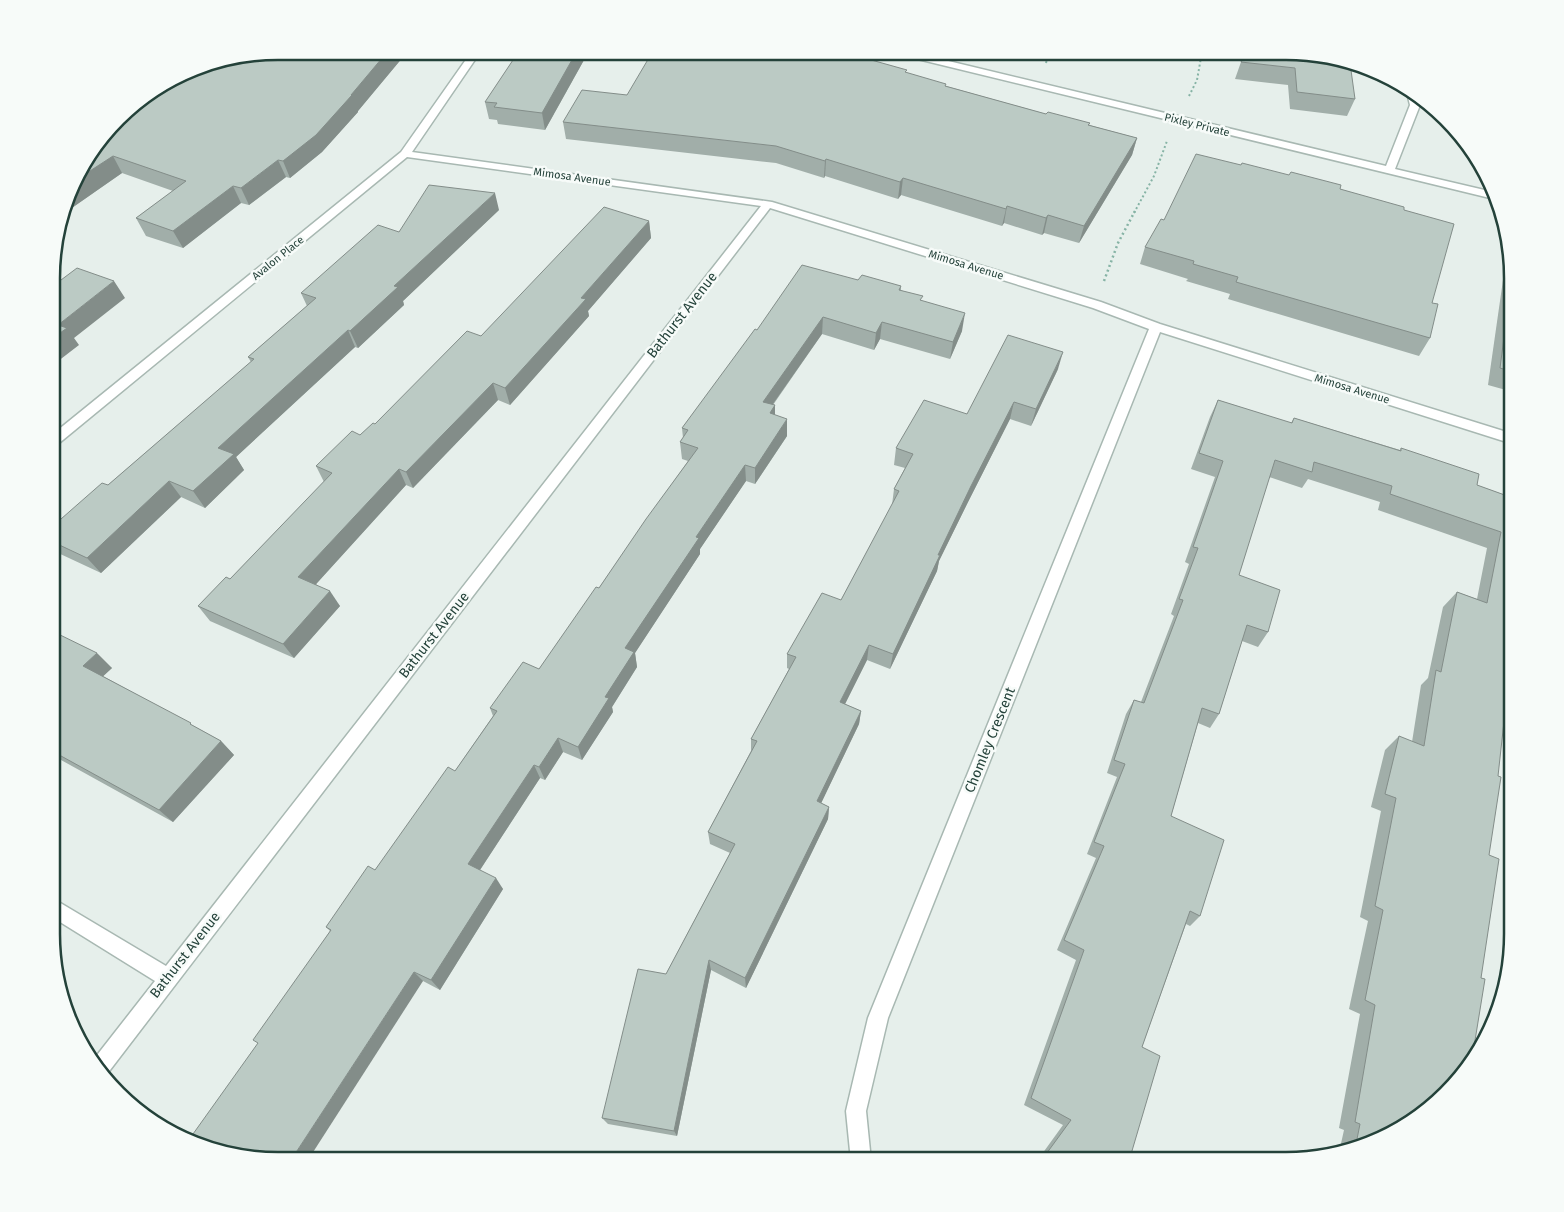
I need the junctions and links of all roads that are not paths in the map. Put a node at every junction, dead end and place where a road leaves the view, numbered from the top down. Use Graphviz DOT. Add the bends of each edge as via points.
graph roads {
  1 [pos="471,60"];
  2 [pos="934,60"];
  3 [pos="1414,102"];
  4 [pos="405,154"];
  5 [pos="1389,171"];
  6 [pos="1487,194"];
  7 [pos="768,204"];
  8 [pos="1156,327"];
  9 [pos="60,435"];
  10 [pos="1504,436"];
  11 [pos="60,912"];
  12 [pos="168,978"];
  13 [pos="103,1064"];
  14 [pos="860,1152"];
  1 -- 4 [label="street, Avalon Place"];
  2 -- 5 [label="street, Pixley Private"];
  3 -- 5 [label="street"];
  4 -- 7 [label="street, Mimosa Avenue"];
  4 -- 9 [label="street, Avalon Place"];
  5 -- 6 [label="street, Pixley Private"];
  7 -- 8 [label="street, Mimosa Avenue" via="1097,305"];
  7 -- 12 [label="street, Bathurst Avenue"];
  8 -- 10 [label="street, Mimosa Avenue"];
  8 -- 14 [label="street, Chomley Crescent" via="878,1018 856,1111"];
  11 -- 12 [label="street"];
  12 -- 13 [label="street, Bathurst Avenue"];
}
